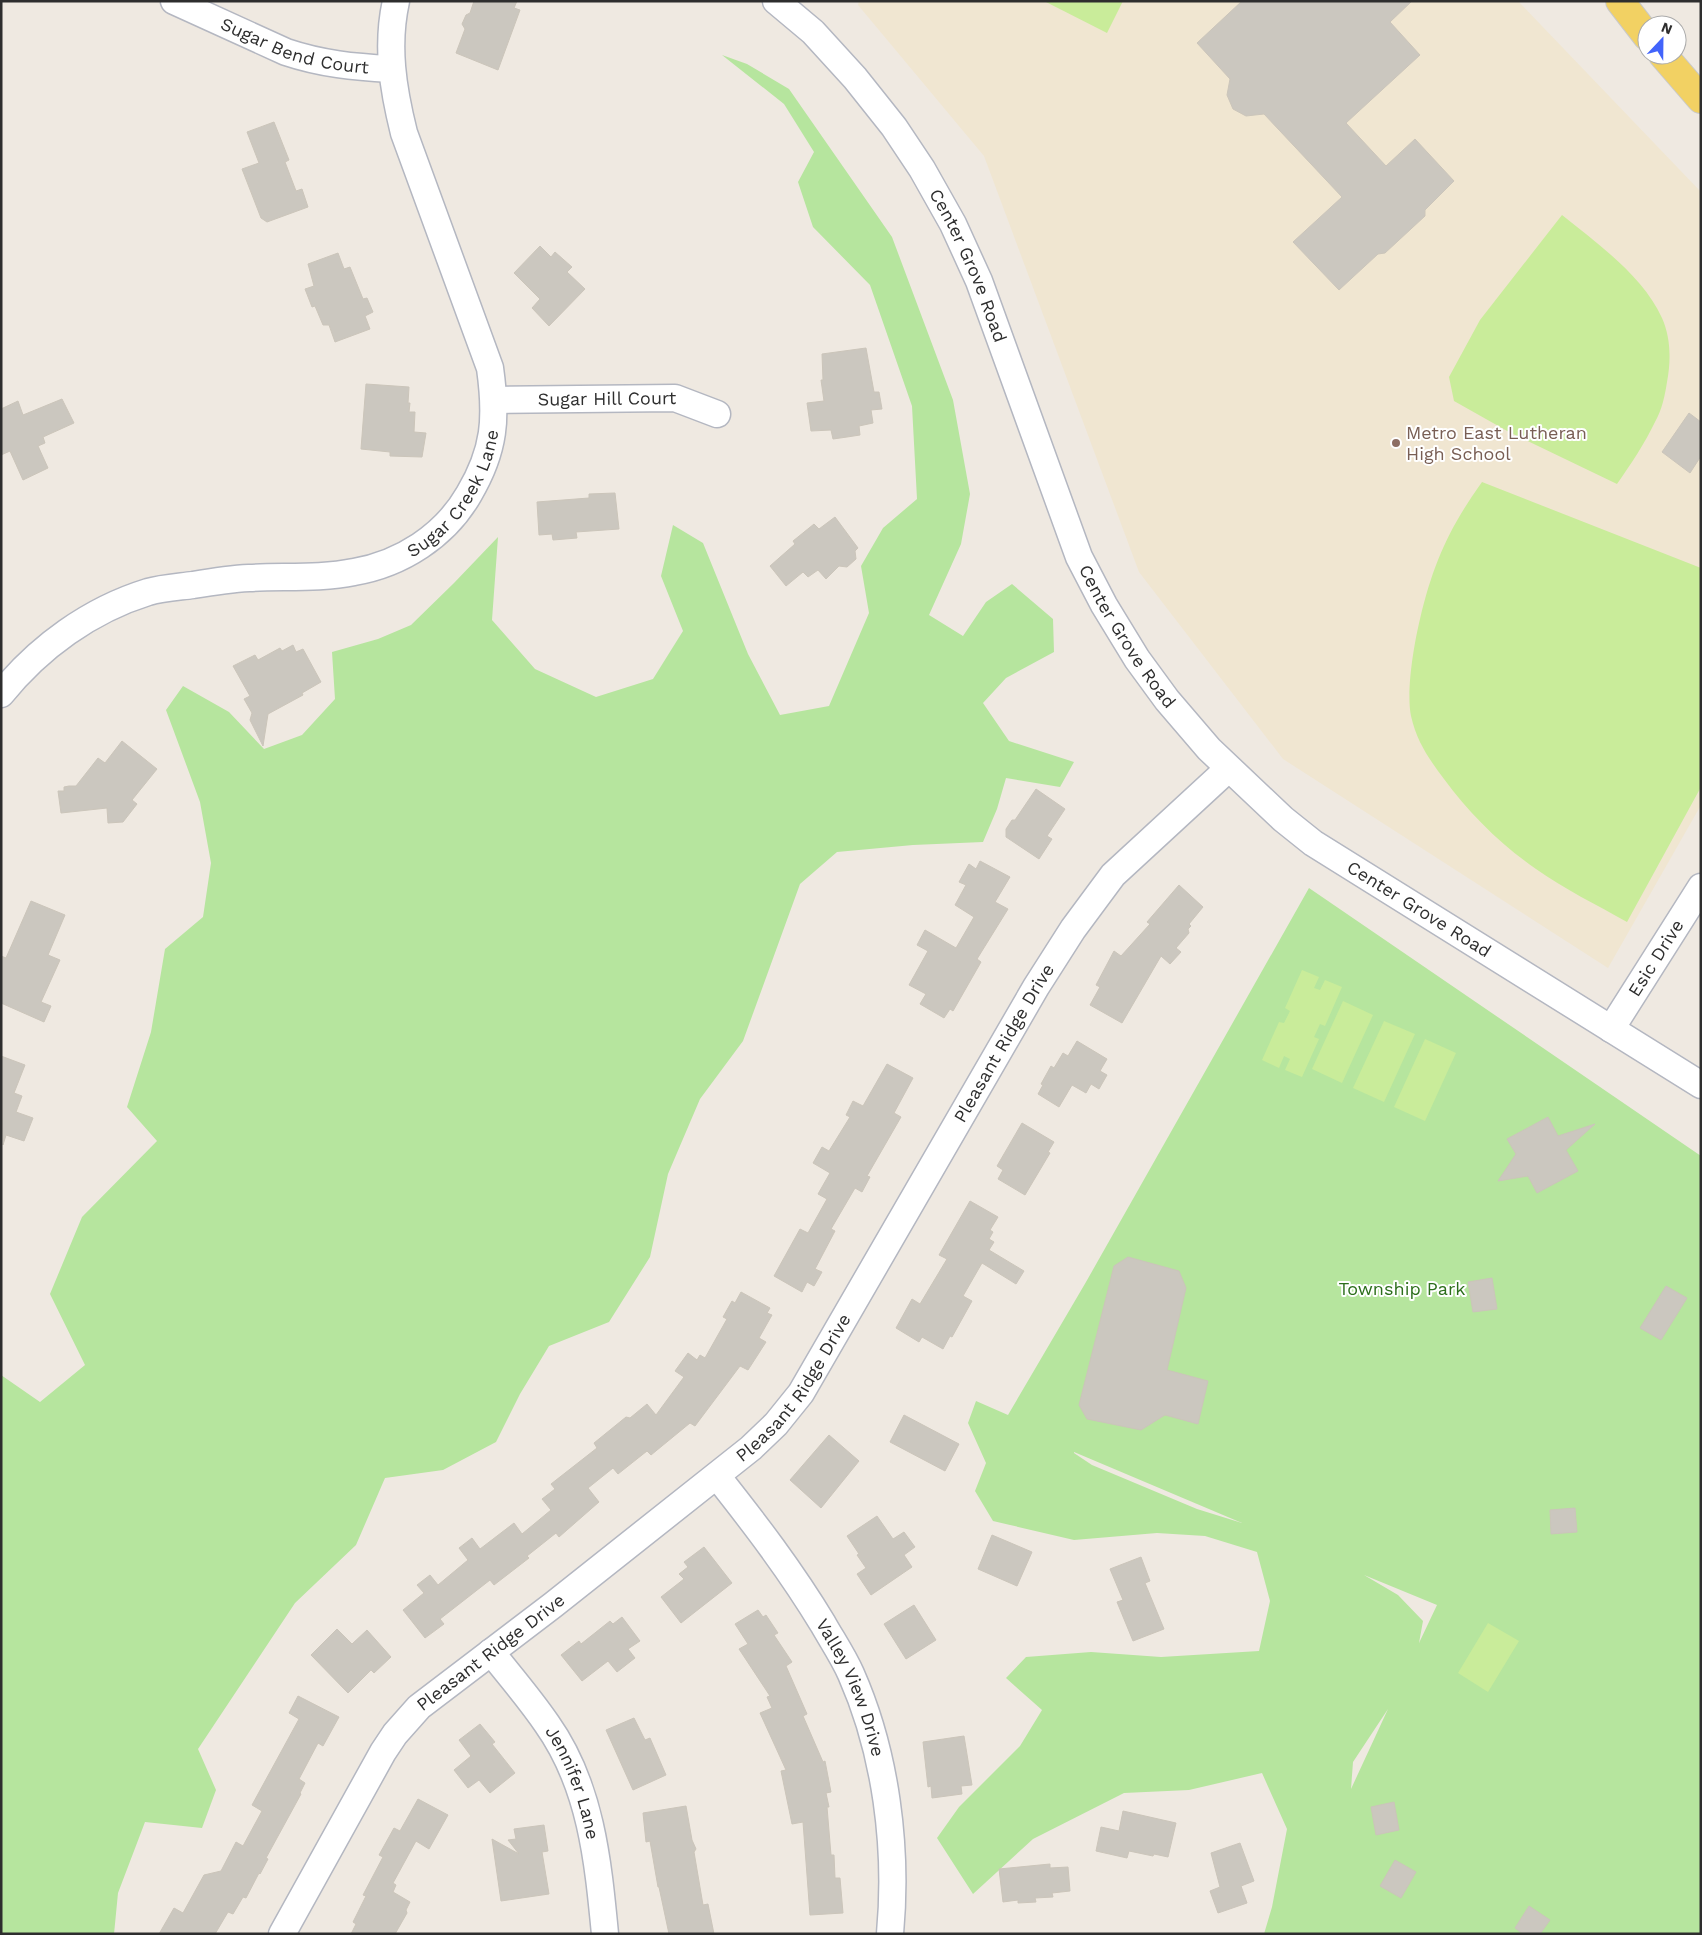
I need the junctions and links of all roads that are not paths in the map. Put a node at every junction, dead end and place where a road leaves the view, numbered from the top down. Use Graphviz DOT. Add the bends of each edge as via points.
graph roads {
  1 [pos="174,1"];
  2 [pos="396,1"];
  3 [pos="776,1"];
  4 [pos="1620,1"];
  5 [pos="1637,23"];
  6 [pos="1672,65"];
  7 [pos="391,69"];
  8 [pos="1701,99"];
  9 [pos="495,400"];
  10 [pos="717,414"];
  11 [pos="1,694"];
  12 [pos="1228,769"];
  13 [pos="1701,887"];
  14 [pos="1611,1029"];
  15 [pos="1701,1085"];
  16 [pos="717,1476"];
  17 [pos="491,1652"];
  18 [pos="282,1934"];
  19 [pos="605,1934"];
  20 [pos="890,1934"];
  1 -- 7 [label="street, Sugar Bend Court" via="303,58 348,67"];
  2 -- 7 [label="street, Sugar Creek Lane"];
  3 -- 12 [label="street, Center Grove Road" via="813,32 855,78 922,169 979,280 1079,557 1137,659 1167,700"];
  4 -- 5 [label="main road"];
  6 -- 8 [label="main road"];
  7 -- 9 [label="street, Sugar Creek Lane" via="404,133 490,368"];
  9 -- 10 [label="street, Sugar Hill Court" via="675,398"];
  9 -- 11 [label="street, Sugar Creek Lane" via="487,458 467,498 446,525 403,556 353,573 246,578 149,592 74,627 37,655"];
  12 -- 14 [label="street, Center Grove Road" via="1313,843"];
  12 -- 16 [label="street, Pleasant Ridge Drive" via="1113,876 1073,929 1036,987 801,1393 776,1424"];
  13 -- 14 [label="street, Esic Drive"];
  14 -- 15 [label="street, Center Grove Road"];
  16 -- 17 [label="street, Pleasant Ridge Drive"];
  16 -- 20 [label="street, Valley View Drive" via="802,1588 851,1674 882,1775 892,1876"];
  17 -- 18 [label="street, Pleasant Ridge Drive" via="419,1707 395,1734"];
  17 -- 19 [label="street, Jennifer Lane" via="548,1725 569,1763 584,1801 594,1840"];
}
